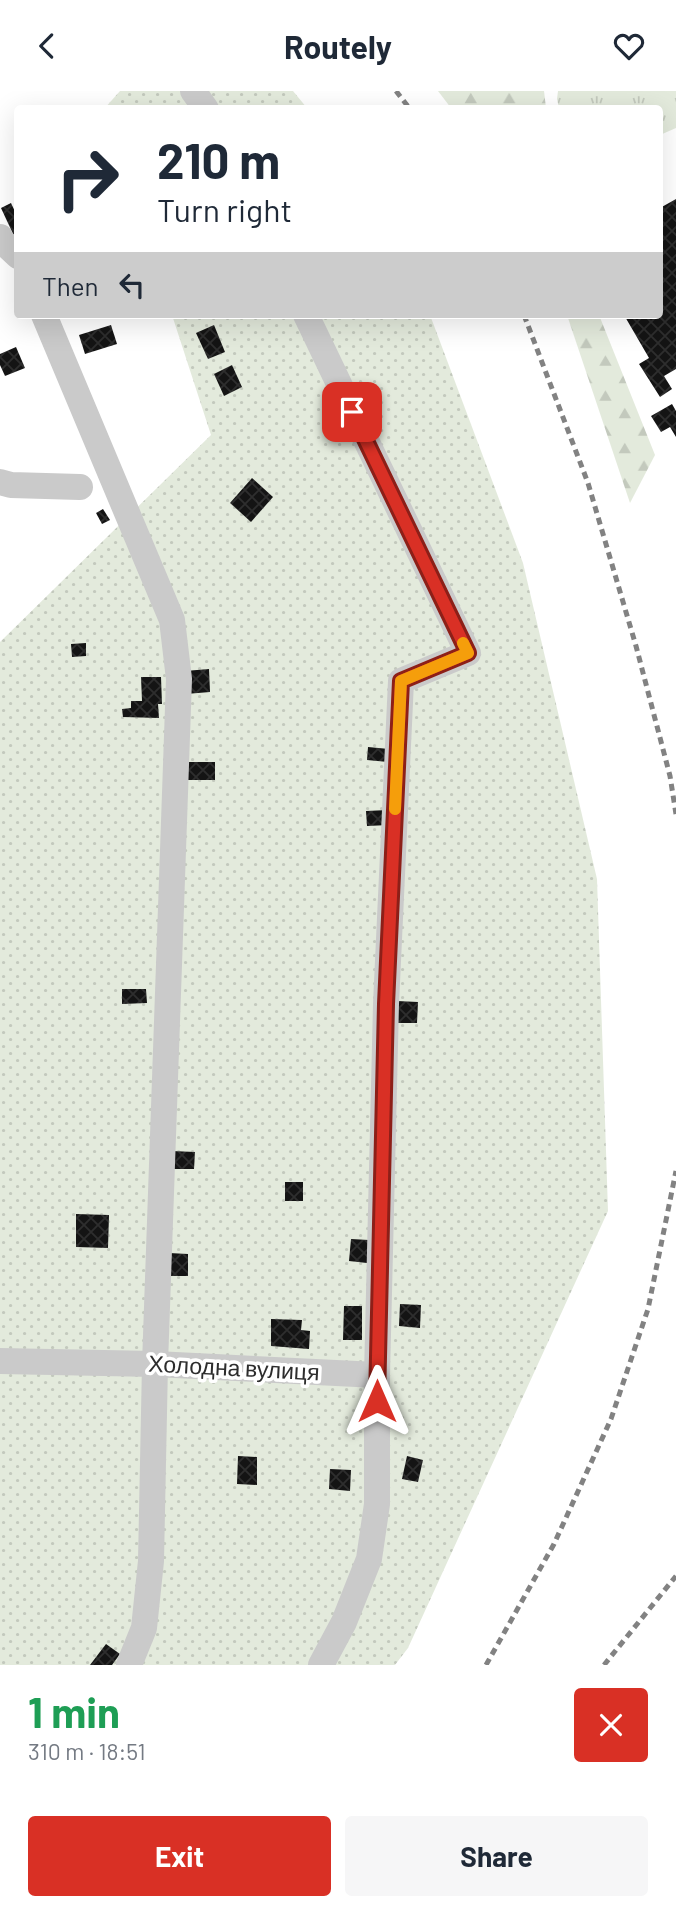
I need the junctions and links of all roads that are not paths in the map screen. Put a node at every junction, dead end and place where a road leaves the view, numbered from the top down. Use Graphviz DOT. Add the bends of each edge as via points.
graph roads {
  1 [pos="0,239"];
  2 [pos="14,252"];
  3 [pos="46,319"];
  4 [pos="308,319"];
  5 [pos="0,482"];
  6 [pos="80,487"];
  7 [pos="0,1361"];
  8 [pos="155,1364"];
  9 [pos="377,1375"];
  10 [pos="129,1665"];
  11 [pos="321,1665"];
  1 -- 2 [label="street"];
  3 -- 8 [label="street" via="172,620 179,679"];
  4 -- 9 [label="street" via="468,653 401,681 386,1004"];
  5 -- 6 [label="street"];
  7 -- 8 [label="street, Холодна вулиця"];
  8 -- 9 [label="street, Холодна вулиця"];
  8 -- 10 [label="street" via="149,1589 144,1628"];
  9 -- 11 [label="street" via="377,1504 369,1559"];
}
